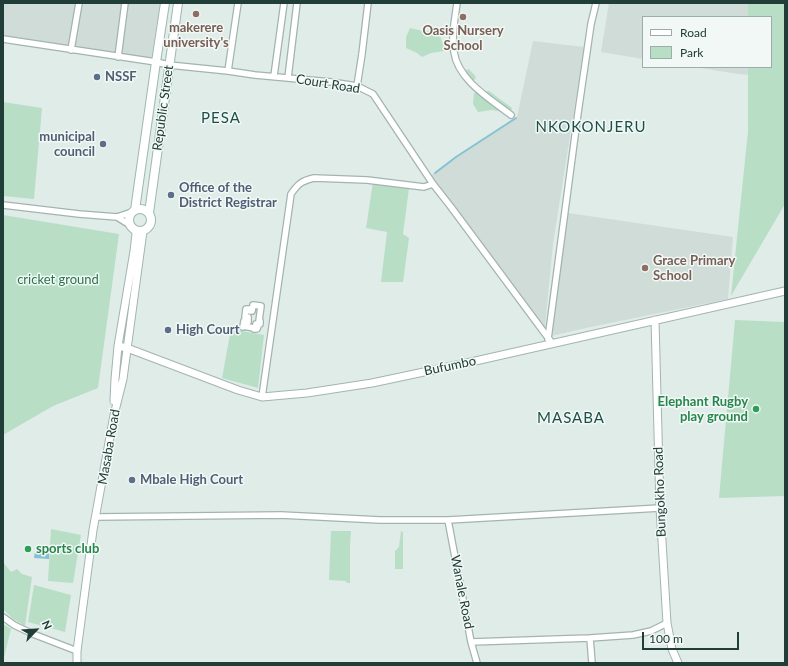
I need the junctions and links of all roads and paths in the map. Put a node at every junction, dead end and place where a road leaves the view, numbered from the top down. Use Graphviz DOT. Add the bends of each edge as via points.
graph roads {
  1 [pos="79,3"];
  2 [pos="125,3"];
  3 [pos="165,3"];
  4 [pos="178,3"];
  5 [pos="238,3"];
  6 [pos="284,3"];
  7 [pos="298,3"];
  8 [pos="368,3"];
  9 [pos="457,3"];
  10 [pos="596,3"];
  11 [pos="3,39"];
  12 [pos="71,50"];
  13 [pos="118,57"];
  14 [pos="156,62"];
  15 [pos="169,65"];
  16 [pos="228,71"];
  17 [pos="274,76"];
  18 [pos="288,78"];
  19 [pos="357,86"];
  20 [pos="511,115"];
  21 [pos="433,184"];
  22 [pos="3,205"];
  23 [pos="134,211"];
  24 [pos="148,213"];
  25 [pos="117,217"];
  26 [pos="136,229"];
  27 [pos="785,291"];
  28 [pos="655,320"];
  29 [pos="243,327"];
  30 [pos="550,341"];
  31 [pos="118,346"];
  32 [pos="127,348"];
  33 [pos="262,397"];
  34 [pos="114,415"];
  35 [pos="660,508"];
  36 [pos="96,517"];
  37 [pos="448,520"];
  38 [pos="3,617"];
  39 [pos="667,623"];
  40 [pos="590,638"];
  41 [pos="471,642"];
  42 [pos="77,651"];
  43 [pos="77,663"];
  44 [pos="477,663"];
  45 [pos="592,663"];
  46 [pos="678,663"];
  1 -- 12 [label="street"];
  2 -- 13 [label="street"];
  3 -- 14 [label="main road, Republic Street"];
  4 -- 15 [label="main road, Republic Street"];
  5 -- 16 [label="street"];
  6 -- 17 [label="street"];
  7 -- 18 [label="street"];
  8 -- 19 [label="street"];
  9 -- 20 [label="street" via="453,46 456,63 476,88"];
  10 -- 30 [label="street" via="578,113"];
  11 -- 12 [label="street, Court Road"];
  12 -- 13 [label="street, Court Road"];
  13 -- 14 [label="street, Court Road"];
  14 -- 15 [label="street, Court Road"];
  14 -- 23 [label="main road, Republic Street"];
  15 -- 16 [label="street, Court Road"];
  15 -- 24 [label="main road, Republic Street"];
  16 -- 17 [label="street, Court Road"];
  17 -- 18 [label="street, Court Road"];
  18 -- 19 [label="street, Court Road"];
  19 -- 21 [label="street, Court Road" via="372,94"];
  21 -- 30 [label="street, Court Road"];
  21 -- 33 [label="street" via="424,187 367,180 314,178 300,183 295,188 291,194"];
  22 -- 25 [label="street"];
  23 -- 24 [label="main road" via="140,209"];
  23 -- 25 [label="street"];
  23 -- 26 [label="main road" via="129,221"];
  24 -- 26 [label="main road" via="151,224 148,228"];
  25 -- 26 [label="street"];
  26 -- 31 [label="street"];
  26 -- 32 [label="street, Masaba Road"];
  27 -- 28 [label="street, Bufumbo"];
  28 -- 30 [label="street, Bufumbo"];
  28 -- 35 [label="street, Bungokho Road"];
  29 -- 29 [label="street" via="244,321 248,322 248,317 245,317 246,309 252,311 253,305 261,306 260,324 256,324 257,329"];
  30 -- 33 [label="street, Bufumbo" via="372,383"];
  31 -- 32 [label="street, Bufumbo"];
  31 -- 34 [label="street"];
  32 -- 33 [label="street, Bufumbo"];
  32 -- 34 [label="street, Masaba Road"];
  34 -- 36 [label="street, Masaba Road"];
  35 -- 37 [label="street"];
  35 -- 39 [label="street, Bungokho Road"];
  36 -- 37 [label="street" via="282,515 380,520"];
  36 -- 42 [label="street, Masaba Road"];
  37 -- 41 [label="street, Wanale Road"];
  38 -- 42 [label="street" via="33,634"];
  39 -- 40 [label="street" via="638,634"];
  39 -- 46 [label="street, Bungokho Road" via="672,649"];
  40 -- 41 [label="street"];
  40 -- 45 [label="street"];
  41 -- 44 [label="street, Wanale Road"];
  42 -- 43 [label="street, Masaba Road"];
}
